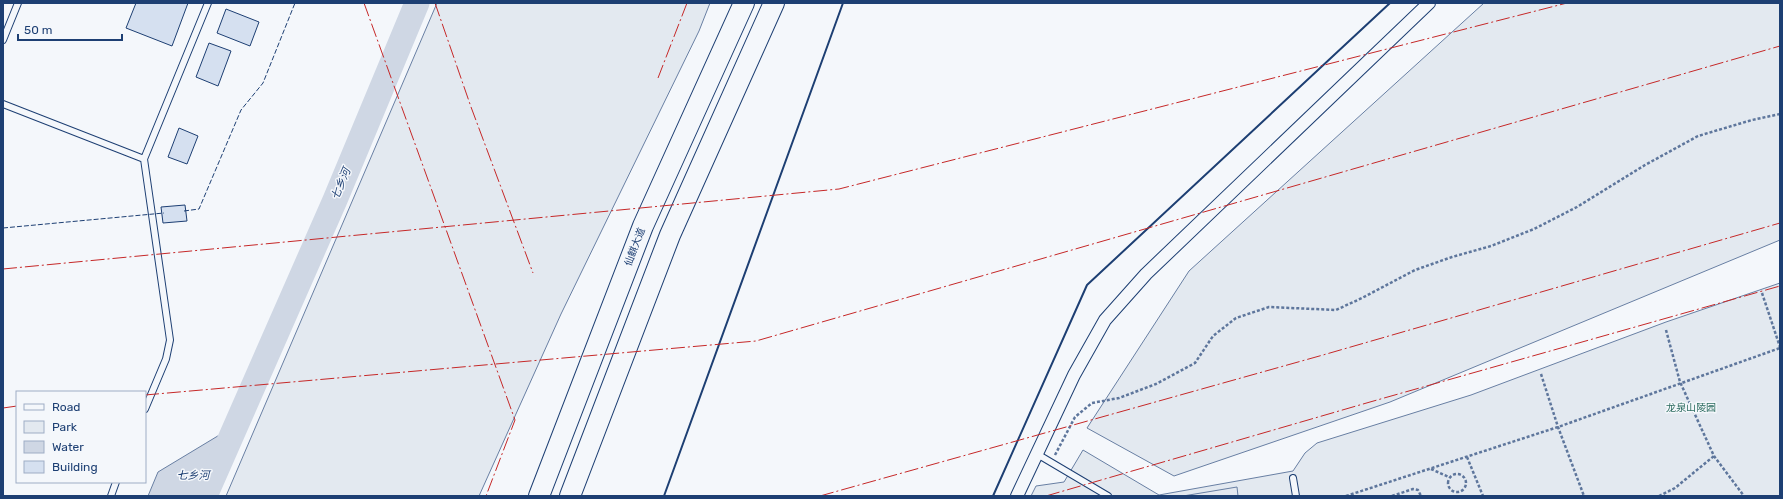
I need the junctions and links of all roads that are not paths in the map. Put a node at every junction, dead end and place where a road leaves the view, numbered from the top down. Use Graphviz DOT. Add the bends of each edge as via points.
graph roads {
  1 [pos="18,3"];
  2 [pos="208,3"];
  3 [pos="744,3"];
  4 [pos="774,3"];
  5 [pos="1428,3"];
  6 [pos="3,40"];
  7 [pos="3,104"];
  8 [pos="144,159"];
  9 [pos="146,407"];
  10 [pos="1037,454"];
  11 [pos="1293,478"];
  12 [pos="116,483"];
  13 [pos="111,496"];
  14 [pos="539,496"];
  15 [pos="570,496"];
  16 [pos="1016,496"];
  17 [pos="1108,496"];
  18 [pos="1296,496"];
  1 -- 6 [label="lane"];
  2 -- 8 [label="lane"];
  3 -- 14 [label="main road, 仙麒大道" via="643,226"];
  4 -- 15 [label="main road" via="670,235"];
  5 -- 10 [label="street" via="1152,269 1105,320 1074,375"];
  7 -- 8 [label="lane"];
  8 -- 9 [label="lane" via="170,340 166,359"];
  10 -- 16 [label="street"];
  10 -- 17 [label="lane"];
  11 -- 18 [label="lane"];
  12 -- 13 [label="lane"];
}
